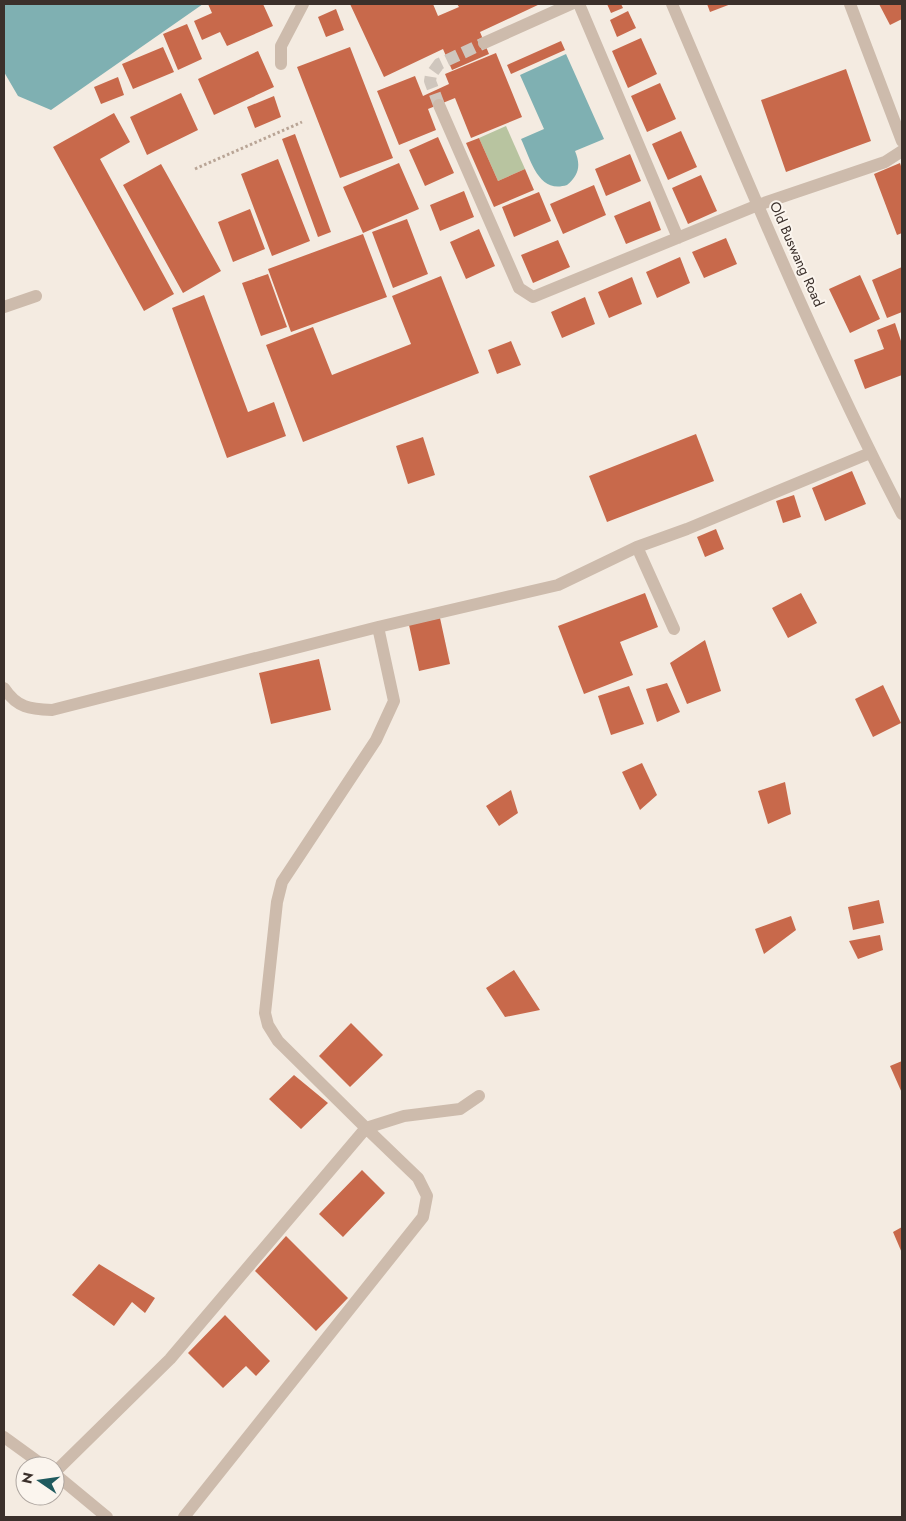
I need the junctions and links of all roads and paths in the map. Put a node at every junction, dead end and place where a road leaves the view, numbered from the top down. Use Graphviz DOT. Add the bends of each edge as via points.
graph roads {
  1 [pos="302,4"];
  2 [pos="571,4"];
  3 [pos="579,4"];
  4 [pos="672,4"];
  5 [pos="850,4"];
  6 [pos="484,43"];
  7 [pos="281,64"];
  8 [pos="439,105"];
  9 [pos="302,122"];
  10 [pos="902,141"];
  11 [pos="902,151"];
  12 [pos="195,169"];
  13 [pos="758,205"];
  14 [pos="678,238"];
  15 [pos="36,296"];
  16 [pos="4,307"];
  17 [pos="870,453"];
  18 [pos="902,514"];
  19 [pos="637,547"];
  20 [pos="378,627"];
  21 [pos="674,629"];
  22 [pos="4,688"];
  23 [pos="479,1096"];
  24 [pos="366,1128"];
  25 [pos="4,1437"];
  26 [pos="30,1456"];
  27 [pos="65,1463"];
  28 [pos="65,1481"];
  29 [pos="107,1517"];
  30 [pos="184,1517"];
  1 -- 7 [label="street" via="281,46"];
  2 -- 6 [label="street"];
  3 -- 14 [label="street"];
  4 -- 13 [label="street, Old Buswang Road"];
  5 -- 10 [label="street"];
  8 -- 14 [label="street" via="518,288 527,296 538,296"];
  9 -- 12 [label="path"];
  11 -- 13 [label="street" via="885,162"];
  13 -- 14 [label="street"];
  13 -- 17 [label="street, Old Buswang Road"];
  15 -- 16 [label="street"];
  17 -- 18 [label="street, Old Buswang Road"];
  17 -- 19 [label="street"];
  19 -- 20 [label="street" via="558,585"];
  19 -- 21 [label="street"];
  20 -- 22 [label="street" via="52,710 28,709 8,695"];
  20 -- 24 [label="street" via="394,701 376,740 282,882 265,1013 268,1025 278,1040"];
  23 -- 24 [label="street" via="460,1109 404,1116"];
  24 -- 27 [label="street" via="170,1359"];
  24 -- 30 [label="street" via="418,1178 427,1196 423,1217"];
  25 -- 26 [label="street"];
  28 -- 29 [label="street"];
}
